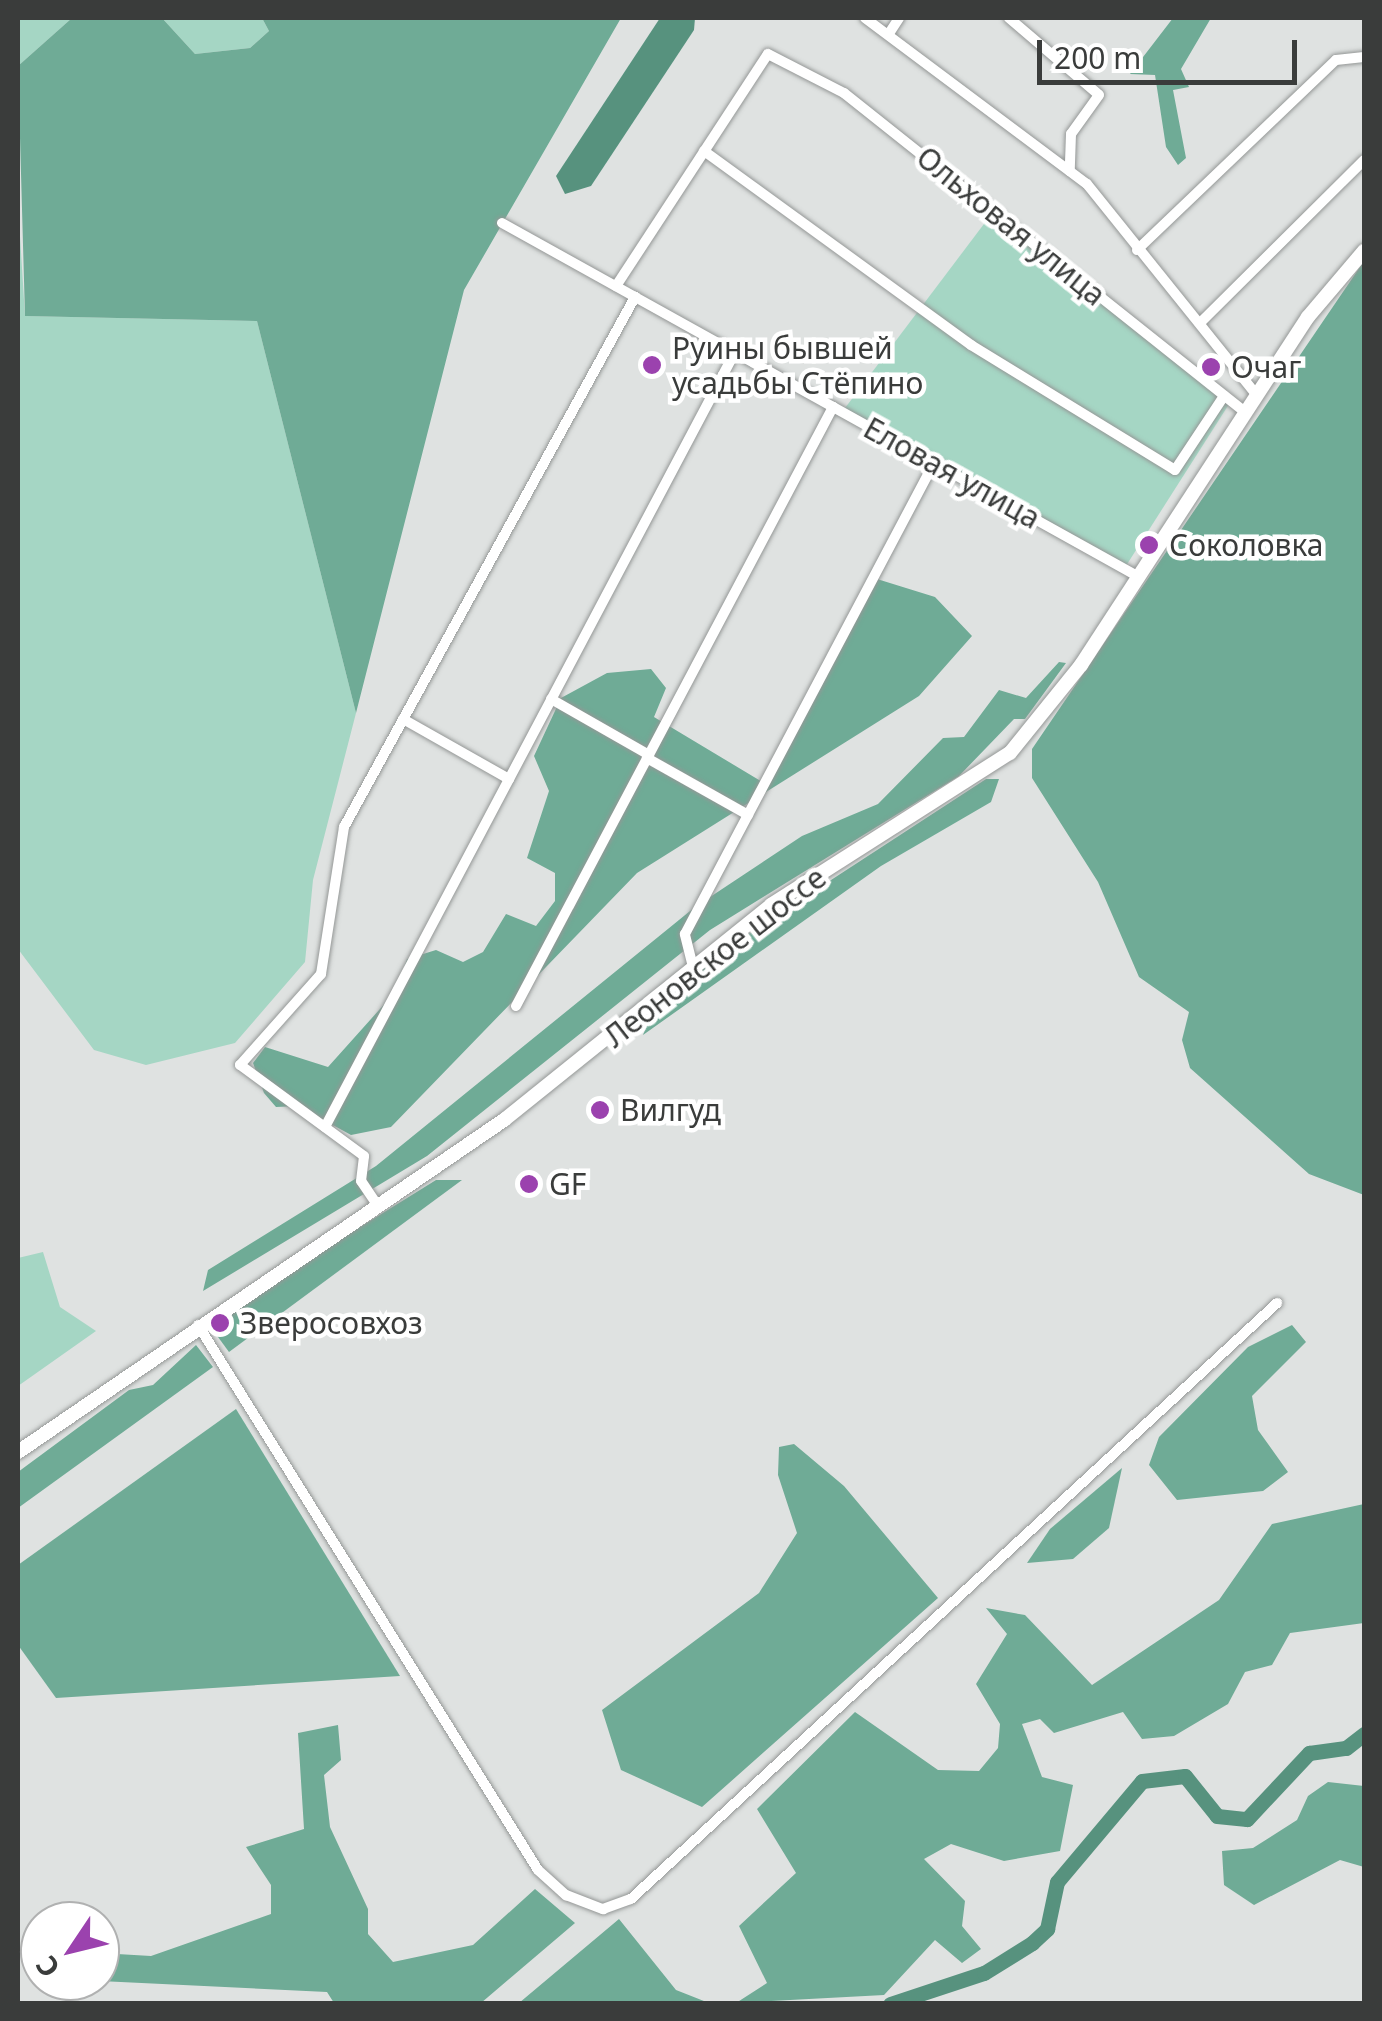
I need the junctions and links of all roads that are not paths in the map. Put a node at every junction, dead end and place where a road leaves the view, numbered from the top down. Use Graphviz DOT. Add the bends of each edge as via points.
graph roads {
  1 [pos="865,18"];
  2 [pos="898,18"];
  3 [pos="1009,18"];
  4 [pos="890,32"];
  5 [pos="1364,57"];
  6 [pos="704,151"];
  7 [pos="1364,160"];
  8 [pos="1070,171"];
  9 [pos="502,223"];
  10 [pos="1138,250"];
  11 [pos="1364,251"];
  12 [pos="616,286"];
  13 [pos="634,297"];
  14 [pos="1202,321"];
  15 [pos="734,352"];
  16 [pos="1256,394"];
  17 [pos="1224,396"];
  18 [pos="833,407"];
  19 [pos="1244,412"];
  20 [pos="934,463"];
  21 [pos="1138,577"];
  22 [pos="551,700"];
  23 [pos="403,719"];
  24 [pos="648,756"];
  25 [pos="509,779"];
  26 [pos="748,815"];
  27 [pos="693,967"];
  28 [pos="516,1006"];
  29 [pos="325,1128"];
  30 [pos="378,1206"];
  31 [pos="1278,1303"];
  32 [pos="197,1323"];
  33 [pos="18,1452"];
  1 -- 4 [label="street"];
  2 -- 4 [label="street"];
  3 -- 8 [label="street" via="1099,95 1071,134"];
  4 -- 8 [label="street"];
  5 -- 10 [label="street" via="1336,60"];
  6 -- 12 [label="street"];
  6 -- 17 [label="street" via="971,346 1175,470"];
  6 -- 17 [label="street, Ольховая улица" via="768,54 844,93"];
  7 -- 14 [label="street"];
  8 -- 10 [label="street"];
  9 -- 12 [label="street, Еловая улица"];
  10 -- 14 [label="street"];
  11 -- 16 [label="main road, Леоновское шоссе"];
  12 -- 13 [label="street, Еловая улица"];
  13 -- 15 [label="street, Еловая улица"];
  13 -- 23 [label="street"];
  14 -- 16 [label="street"];
  15 -- 18 [label="street, Еловая улица"];
  15 -- 22 [label="street"];
  16 -- 19 [label="main road, Леоновское шоссе"];
  17 -- 19 [label="street, Ольховая улица"];
  18 -- 20 [label="street, Еловая улица"];
  18 -- 24 [label="street"];
  19 -- 21 [label="main road, Леоновское шоссе"];
  20 -- 21 [label="street, Еловая улица"];
  20 -- 26 [label="street"];
  21 -- 27 [label="main road, Леоновское шоссе" via="1010,753 804,882"];
  22 -- 24 [label="street"];
  22 -- 25 [label="street"];
  23 -- 25 [label="street"];
  23 -- 29 [label="street" via="344,826 321,974 240,1066"];
  24 -- 26 [label="street"];
  24 -- 28 [label="street"];
  25 -- 29 [label="street"];
  26 -- 27 [label="street" via="685,934"];
  27 -- 30 [label="main road, Леоновское шоссе" via="546,1090"];
  29 -- 30 [label="street" via="364,1156 361,1181"];
  30 -- 32 [label="main road, Леоновское шоссе"];
  31 -- 32 [label="street" via="632,1899 603,1909 566,1895 538,1870"];
  32 -- 33 [label="main road, Леоновское шоссе"];
}
